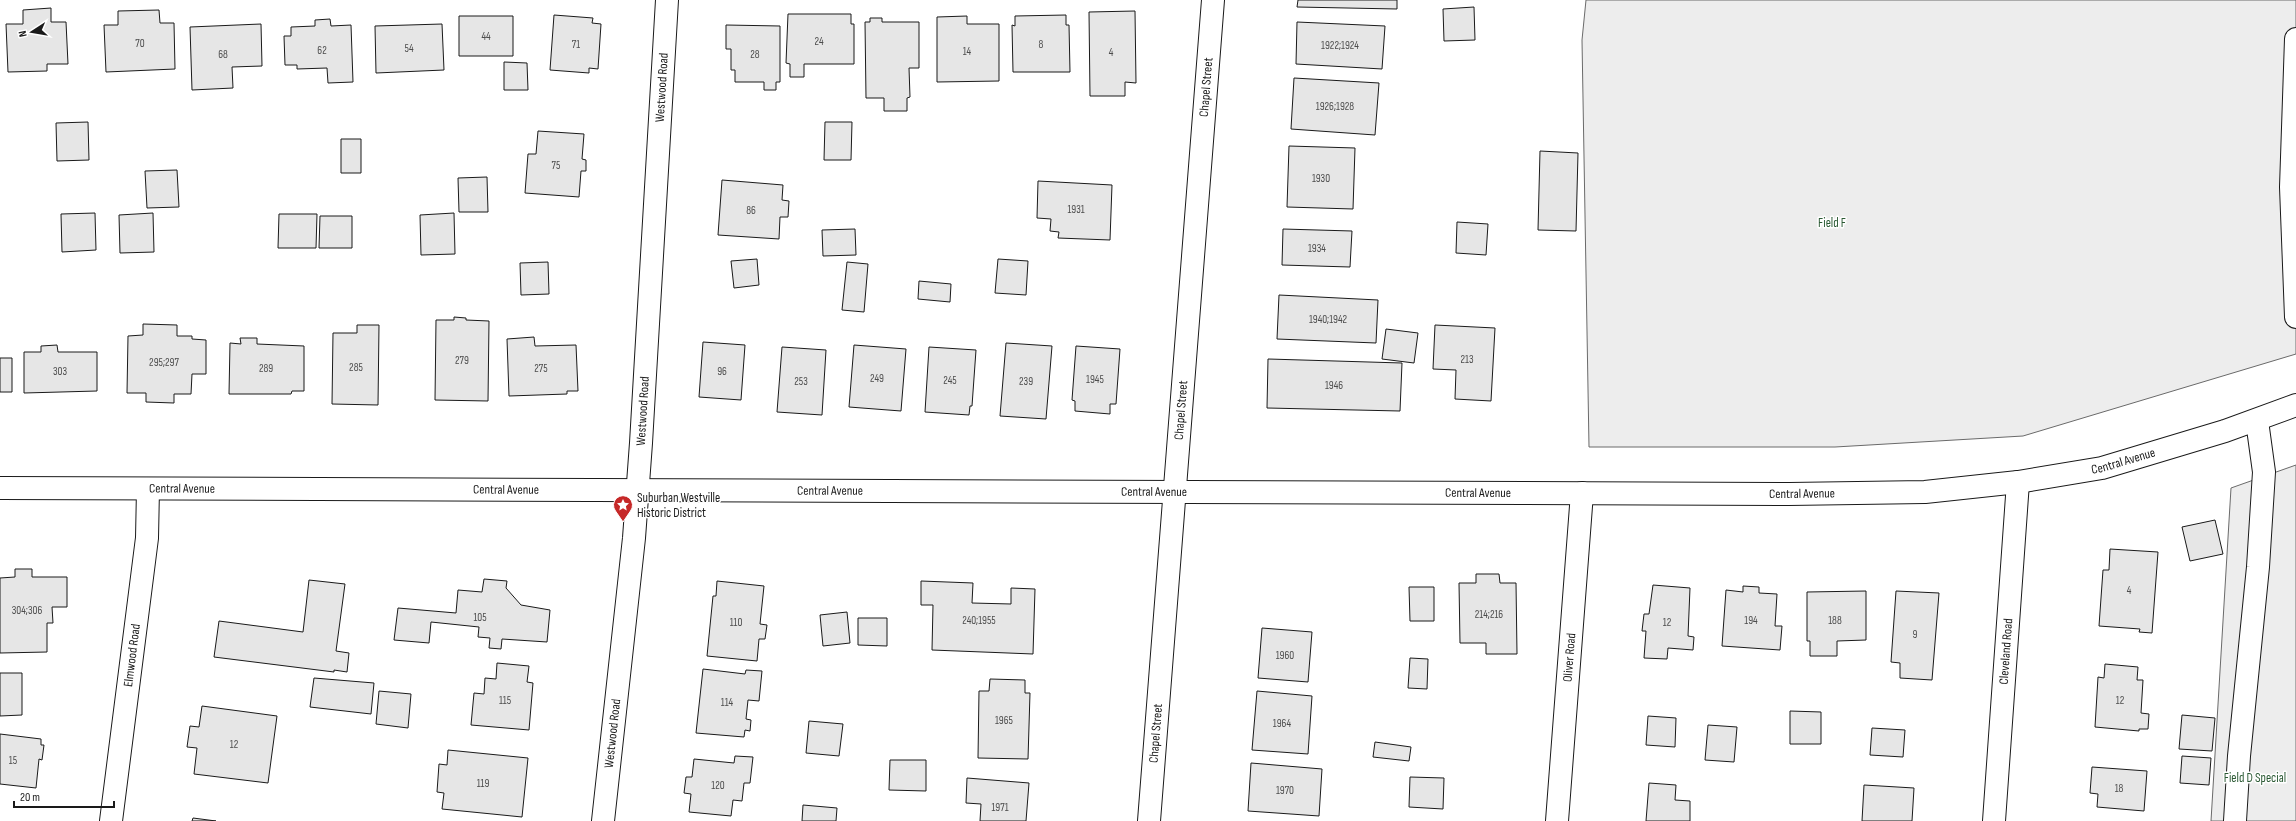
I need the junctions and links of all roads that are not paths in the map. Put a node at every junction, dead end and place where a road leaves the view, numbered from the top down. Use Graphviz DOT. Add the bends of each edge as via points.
graph roads {
  1 [pos="667,0"];
  2 [pos="1213,0"];
  3 [pos="2296,40"];
  4 [pos="2296,317"];
  5 [pos="2296,405"];
  6 [pos="2257,421"];
  7 [pos="2018,482"];
  8 [pos="0,488"];
  9 [pos="148,489"];
  10 [pos="638,491"];
  11 [pos="1174,492"];
  12 [pos="1582,493"];
  13 [pos="111,821"];
  14 [pos="603,821"];
  15 [pos="1149,821"];
  16 [pos="1557,821"];
  17 [pos="1994,821"];
  18 [pos="2235,821"];
  1 -- 10 [label="street, Westwood Road"];
  2 -- 11 [label="street, Chapel Street"];
  3 -- 4 [label="street" via="2291,187"];
  5 -- 6 [label="street, Central Avenue"];
  6 -- 7 [label="street, Central Avenue" via="2102,468"];
  6 -- 18 [label="street" via="2264,472"];
  7 -- 12 [label="street, Central Avenue" via="1925,492"];
  7 -- 17 [label="street, Cleveland Road"];
  8 -- 9 [label="street, Central Avenue"];
  9 -- 10 [label="street, Central Avenue"];
  9 -- 13 [label="street, Elmwood Road" via="147,538"];
  10 -- 11 [label="street, Central Avenue"];
  10 -- 14 [label="street, Westwood Road"];
  11 -- 12 [label="street, Central Avenue"];
  11 -- 15 [label="street, Chapel Street"];
  12 -- 16 [label="street, Oliver Road"];
}
